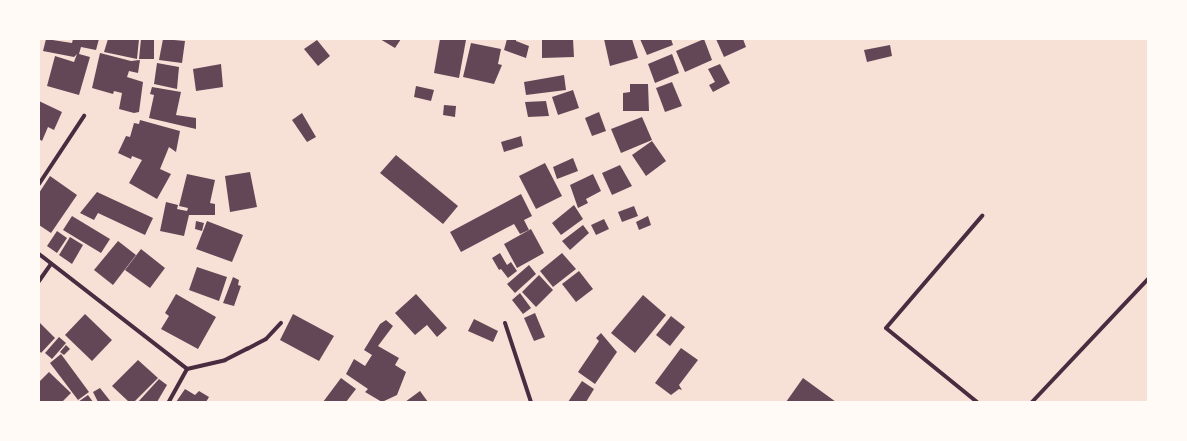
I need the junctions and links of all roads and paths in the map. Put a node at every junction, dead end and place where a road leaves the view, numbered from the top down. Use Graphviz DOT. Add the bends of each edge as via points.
graph roads {
  1 [pos="84,116"];
  2 [pos="39,184"];
  3 [pos="982,216"];
  4 [pos="39,254"];
  5 [pos="51,264"];
  6 [pos="1148,280"];
  7 [pos="39,281"];
  8 [pos="505,322"];
  9 [pos="281,323"];
  10 [pos="187,369"];
  11 [pos="169,402"];
  12 [pos="531,402"];
  13 [pos="977,402"];
  14 [pos="1032,402"];
  1 -- 2 [label="street"];
  3 -- 13 [label="street" via="886,328"];
  4 -- 5 [label="street"];
  5 -- 7 [label="street"];
  5 -- 10 [label="street"];
  6 -- 14 [label="street"];
  8 -- 12 [label="street"];
  9 -- 10 [label="street" via="266,339 225,360"];
  10 -- 11 [label="street"];
}
